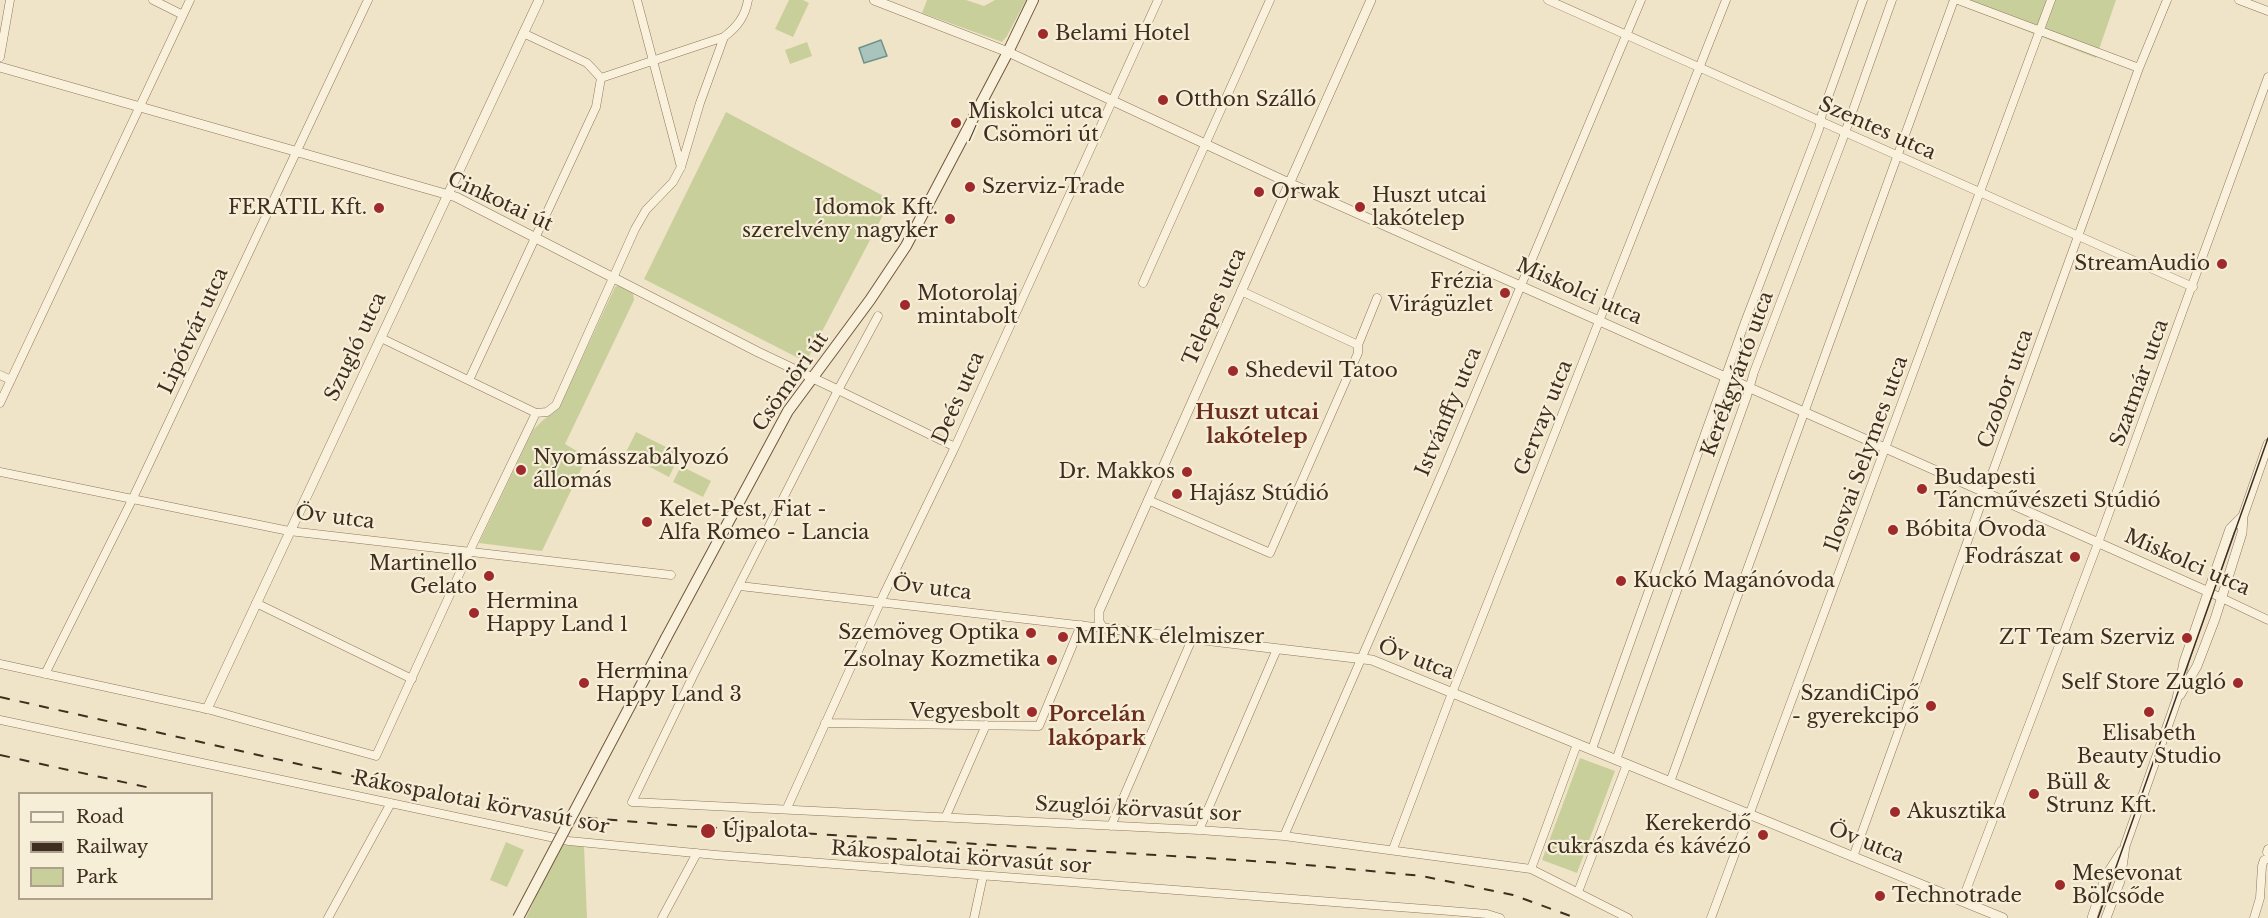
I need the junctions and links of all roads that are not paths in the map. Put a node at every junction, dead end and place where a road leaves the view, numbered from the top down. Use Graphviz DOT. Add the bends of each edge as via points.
graph roads {
  1 [pos="10,0"];
  2 [pos="153,0"];
  3 [pos="190,0"];
  4 [pos="368,0"];
  5 [pos="539,0"];
  6 [pos="638,0"];
  7 [pos="748,0"];
  8 [pos="873,0"];
  9 [pos="1033,0"];
  10 [pos="1158,0"];
  11 [pos="1270,0"];
  12 [pos="1371,0"];
  13 [pos="1548,0"];
  14 [pos="1641,0"];
  15 [pos="1726,0"];
  16 [pos="1863,0"];
  17 [pos="1892,0"];
  18 [pos="1956,0"];
  19 [pos="2051,0"];
  20 [pos="2167,0"];
  21 [pos="2239,0"];
  22 [pos="2268,11"];
  23 [pos="183,15"];
  24 [pos="2040,30"];
  25 [pos="523,33"];
  26 [pos="1626,35"];
  27 [pos="724,37"];
  28 [pos="1008,52"];
  29 [pos="0,57"];
  30 [pos="654,60"];
  31 [pos="0,67"];
  32 [pos="1700,68"];
  33 [pos="2139,68"];
  34 [pos="2268,77"];
  35 [pos="601,78"];
  36 [pos="1112,101"];
  37 [pos="140,106"];
  38 [pos="1821,122"];
  39 [pos="1845,133"];
  40 [pos="1205,144"];
  41 [pos="296,152"];
  42 [pos="1896,155"];
  43 [pos="681,168"];
  44 [pos="1289,183"];
  45 [pos="1980,193"];
  46 [pos="446,194"];
  47 [pos="534,237"];
  48 [pos="2078,237"];
  49 [pos="613,277"];
  50 [pos="1143,283"];
  51 [pos="1520,286"];
  52 [pos="2193,288"];
  53 [pos="1241,291"];
  54 [pos="1377,298"];
  55 [pos="878,316"];
  56 [pos="1600,321"];
  57 [pos="381,338"];
  58 [pos="1358,345"];
  59 [pos="0,375"];
  60 [pos="1727,376"];
  61 [pos="813,378"];
  62 [pos="11,380"];
  63 [pos="469,380"];
  64 [pos="1750,388"];
  65 [pos="838,390"];
  66 [pos="0,403"];
  67 [pos="1804,411"];
  68 [pos="536,413"];
  69 [pos="2268,444"];
  70 [pos="955,447"];
  71 [pos="1887,449"];
  72 [pos="0,472"];
  73 [pos="1986,493"];
  74 [pos="132,500"];
  75 [pos="1148,500"];
  76 [pos="2243,516"];
  77 [pos="289,531"];
  78 [pos="2098,543"];
  79 [pos="470,552"];
  80 [pos="671,575"];
  81 [pos="740,586"];
  82 [pos="2209,592"];
  83 [pos="2221,598"];
  84 [pos="880,601"];
  85 [pos="256,603"];
  86 [pos="2268,620"];
  87 [pos="1081,625"];
  88 [pos="1103,628"];
  89 [pos="1192,639"];
  90 [pos="1278,649"];
  91 [pos="1360,658"];
  92 [pos="0,664"];
  93 [pos="45,674"];
  94 [pos="412,679"];
  95 [pos="1452,693"];
  96 [pos="2177,699"];
  97 [pos="207,709"];
  98 [pos="0,720"];
  99 [pos="825,723"];
  100 [pos="986,725"];
  101 [pos="1577,744"];
  102 [pos="1592,749"];
  103 [pos="1616,760"];
  104 [pos="1627,764"];
  105 [pos="1670,782"];
  106 [pos="632,802"];
  107 [pos="391,803"];
  108 [pos="787,808"];
  109 [pos="1750,815"];
  110 [pos="946,816"];
  111 [pos="1111,826"];
  112 [pos="1199,830"];
  113 [pos="1284,836"];
  114 [pos="2125,846"];
  115 [pos="1393,849"];
  116 [pos="697,853"];
  117 [pos="2268,853"];
  118 [pos="1853,857"];
  119 [pos="1531,869"];
  120 [pos="983,876"];
  121 [pos="1578,892"];
  122 [pos="1962,901"];
  123 [pos="1431,914"];
  124 [pos="328,918"];
  125 [pos="518,918"];
  126 [pos="662,918"];
  127 [pos="974,918"];
  128 [pos="1500,918"];
  129 [pos="1628,918"];
  130 [pos="1712,918"];
  131 [pos="2003,918"];
  132 [pos="2092,918"];
  133 [pos="2106,918"];
  134 [pos="2254,918"];
  1 -- 29 [label="street"];
  2 -- 23 [label="street"];
  3 -- 23 [label="street"];
  4 -- 41 [label="street, Lipótvár utca"];
  5 -- 25 [label="street, Szugló utca"];
  6 -- 30 [label="street"];
  7 -- 27 [label="street" via="742,18"];
  8 -- 28 [label="street, Miskolci utca"];
  9 -- 28 [label="main road, Csömöri út"];
  10 -- 36 [label="street, Deés utca"];
  11 -- 40 [label="street"];
  12 -- 44 [label="street, Telepes utca"];
  13 -- 26 [label="street, Szentes utca"];
  14 -- 26 [label="street, Istvánffy utca"];
  15 -- 32 [label="street, Gervay utca"];
  16 -- 38 [label="street, Kerékgyártó utca"];
  17 -- 39 [label="street, Kerékgyártó utca"];
  18 -- 24 [label="street"];
  18 -- 42 [label="street"];
  19 -- 24 [label="street, Ilosvai Selymes utca"];
  20 -- 33 [label="street, Czobor utca"];
  21 -- 22 [label="street"];
  23 -- 37 [label="street"];
  24 -- 33 [label="street"];
  24 -- 45 [label="street, Ilosvai Selymes utca"];
  25 -- 35 [label="street" via="587,63"];
  25 -- 46 [label="street, Szugló utca"];
  26 -- 32 [label="street, Szentes utca"];
  26 -- 51 [label="street, Istvánffy utca"];
  27 -- 30 [label="street"];
  27 -- 43 [label="street"];
  28 -- 36 [label="street, Miskolci utca"];
  28 -- 61 [label="main road, Csömöri út" via="906,246"];
  30 -- 35 [label="street"];
  30 -- 43 [label="street"];
  31 -- 37 [label="street, Cinkotai út"];
  32 -- 38 [label="street, Szentes utca"];
  32 -- 56 [label="street, Gervay utca"];
  33 -- 48 [label="street, Czobor utca"];
  34 -- 52 [label="street, Szatmár utca"];
  35 -- 47 [label="street" via="596,107"];
  36 -- 40 [label="street, Miskolci utca"];
  36 -- 70 [label="street, Deés utca"];
  37 -- 41 [label="street, Cinkotai út"];
  37 -- 62 [label="street"];
  38 -- 39 [label="street, Szentes utca"];
  38 -- 60 [label="street, Kerékgyártó utca"];
  39 -- 42 [label="street, Szentes utca"];
  39 -- 64 [label="street, Kerékgyártó utca"];
  40 -- 44 [label="street, Miskolci utca"];
  40 -- 50 [label="street"];
  41 -- 46 [label="street, Cinkotai út"];
  41 -- 74 [label="street, Lipótvár utca"];
  42 -- 45 [label="street, Szentes utca"];
  42 -- 67 [label="street"];
  43 -- 49 [label="street" via="634,229"];
  44 -- 51 [label="street, Miskolci utca"];
  44 -- 53 [label="street, Telepes utca"];
  45 -- 48 [label="street, Szentes utca"];
  45 -- 71 [label="street, Ilosvai Selymes utca"];
  46 -- 47 [label="street, Cinkotai út"];
  46 -- 57 [label="street, Szugló utca"];
  47 -- 49 [label="street, Cinkotai út"];
  47 -- 63 [label="street"];
  48 -- 52 [label="street, Szentes utca"];
  48 -- 73 [label="street, Czobor utca"];
  49 -- 61 [label="street, Cinkotai út"];
  49 -- 68 [label="street" via="556,405 547,412"];
  51 -- 56 [label="street, Miskolci utca"];
  51 -- 91 [label="street, Istvánffy utca"];
  52 -- 78 [label="street, Szatmár utca"];
  53 -- 58 [label="street"];
  53 -- 75 [label="street, Telepes utca"];
  54 -- 58 [label="street"];
  55 -- 65 [label="street, Csömöri út"];
  56 -- 60 [label="street, Miskolci utca"];
  56 -- 95 [label="street, Gervay utca"];
  57 -- 63 [label="street"];
  57 -- 77 [label="street, Szugló utca"];
  58 -- 75 [label="street" via="1270,553"];
  59 -- 62 [label="street"];
  60 -- 64 [label="street, Miskolci utca"];
  60 -- 102 [label="street, Kerékgyártó utca"];
  61 -- 65 [label="street, Cinkotai út"];
  61 -- 125 [label="main road, Csömöri út, bridge" via="776,432"];
  62 -- 66 [label="street"];
  63 -- 68 [label="street"];
  64 -- 67 [label="street, Miskolci utca"];
  64 -- 103 [label="street, Kerékgyártó utca"];
  65 -- 70 [label="street, Cinkotai út"];
  65 -- 81 [label="street, Csömöri út"];
  67 -- 71 [label="street, Miskolci utca"];
  67 -- 105 [label="street"];
  68 -- 79 [label="street"];
  69 -- 76 [label="street"];
  70 -- 84 [label="street, Deés utca"];
  71 -- 73 [label="street, Miskolci utca"];
  71 -- 109 [label="street, Ilosvai Selymes utca"];
  72 -- 74 [label="street, Öv utca"];
  73 -- 78 [label="street, Miskolci utca"];
  73 -- 118 [label="street, Czobor utca"];
  74 -- 77 [label="street, Öv utca"];
  74 -- 93 [label="street, Lipótvár utca"];
  75 -- 88 [label="street, Telepes utca" via="1099,611"];
  76 -- 82 [label="street" via="2230,529"];
  76 -- 83 [label="street" via="2242,534"];
  77 -- 79 [label="street, Öv utca"];
  77 -- 85 [label="street, Szugló utca"];
  78 -- 82 [label="street, Miskolci utca"];
  78 -- 122 [label="street, Szatmár utca"];
  79 -- 80 [label="street, Öv utca"];
  79 -- 94 [label="street"];
  81 -- 84 [label="street, Öv utca"];
  81 -- 106 [label="street, Csömöri út"];
  82 -- 83 [label="street, Miskolci utca"];
  82 -- 96 [label="street" via="2184,662"];
  83 -- 86 [label="street, Miskolci utca"];
  83 -- 96 [label="street" via="2197,666"];
  84 -- 87 [label="street, Öv utca"];
  84 -- 99 [label="street, Deés utca"];
  85 -- 94 [label="street"];
  85 -- 97 [label="street, Szugló utca"];
  87 -- 88 [label="street, Öv utca"];
  87 -- 100 [label="street" via="1039,726"];
  88 -- 89 [label="street, Öv utca"];
  89 -- 90 [label="street, Öv utca"];
  89 -- 111 [label="street"];
  90 -- 91 [label="street, Öv utca"];
  90 -- 112 [label="street"];
  91 -- 95 [label="street, Öv utca"];
  91 -- 113 [label="street, Istvánffy utca"];
  92 -- 93 [label="street"];
  93 -- 97 [label="street"];
  94 -- 97 [label="street" via="376,756"];
  95 -- 101 [label="street, Öv utca"];
  95 -- 115 [label="street, Gervay utca"];
  96 -- 114 [label="street"];
  98 -- 107 [label="street, Rákospalotai körvasút sor"];
  99 -- 100 [label="street"];
  99 -- 108 [label="street, Deés utca"];
  100 -- 110 [label="street"];
  101 -- 102 [label="street, Öv utca"];
  101 -- 119 [label="street"];
  102 -- 103 [label="street, Öv utca"];
  103 -- 104 [label="street, Öv utca"];
  104 -- 105 [label="street, Öv utca"];
  104 -- 121 [label="street"];
  105 -- 109 [label="street, Öv utca"];
  106 -- 108 [label="street, Szuglói körvasút sor"];
  107 -- 116 [label="street, Rákospalotai körvasút sor" via="569,841"];
  107 -- 124 [label="street"];
  108 -- 110 [label="street, Szuglói körvasút sor"];
  109 -- 118 [label="street, Öv utca"];
  109 -- 130 [label="street, Ilosvai Selymes utca"];
  110 -- 111 [label="street, Szuglói körvasút sor"];
  111 -- 112 [label="street, Szuglói körvasút sor"];
  112 -- 113 [label="street, Szuglói körvasút sor"];
  113 -- 115 [label="street, Szuglói körvasút sor"];
  114 -- 132 [label="street" via="2106,876"];
  114 -- 133 [label="street" via="2120,881"];
  115 -- 119 [label="street, Szuglói körvasút sor"];
  116 -- 120 [label="street, Rákospalotai körvasút sor"];
  116 -- 126 [label="street"];
  117 -- 134 [label="street" via="2262,866"];
  118 -- 122 [label="street, Öv utca"];
  119 -- 121 [label="street, Szuglói körvasút sor"];
  120 -- 123 [label="street, Rákospalotai körvasút sor"];
  120 -- 127 [label="street"];
  121 -- 129 [label="street, Szuglói körvasút sor"];
  122 -- 131 [label="street, Öv utca"];
  123 -- 128 [label="street, Rákospalotai körvasút sor" via="1487,914"];
}
